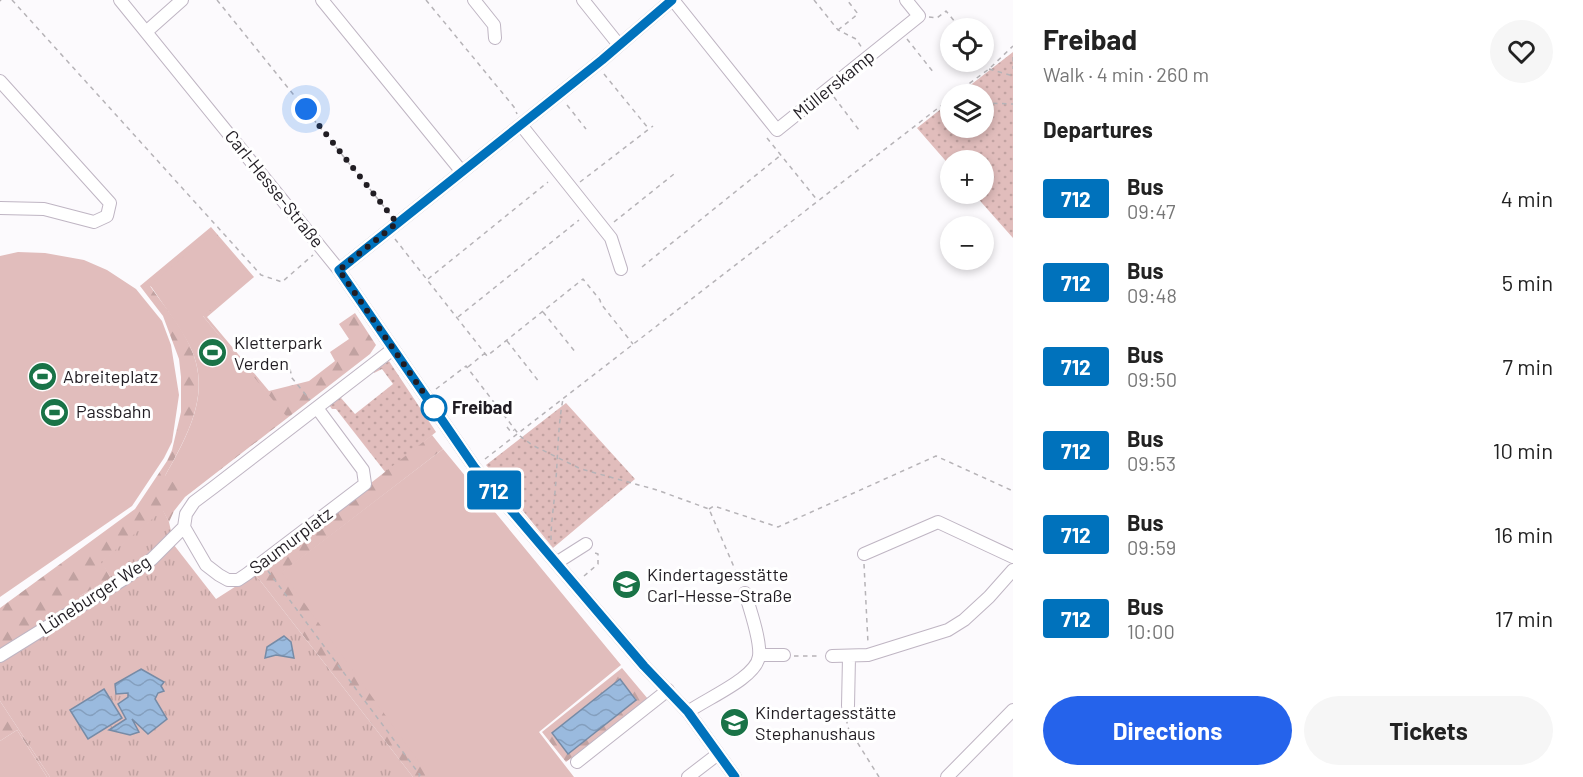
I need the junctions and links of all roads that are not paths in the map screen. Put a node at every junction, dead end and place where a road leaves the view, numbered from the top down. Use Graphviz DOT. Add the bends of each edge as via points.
graph roads {
  1 [pos="120,0"];
  2 [pos="182,0"];
  3 [pos="322,0"];
  4 [pos="474,0"];
  5 [pos="583,0"];
  6 [pos="673,0"];
  7 [pos="906,0"];
  8 [pos="146,32"];
  9 [pos="495,38"];
  10 [pos="619,45"];
  11 [pos="0,81"];
  12 [pos="521,125"];
  13 [pos="462,172"];
  14 [pos="0,208"];
  15 [pos="621,269"];
  16 [pos="339,270"];
  17 [pos="393,349"];
  18 [pos="317,408"];
  19 [pos="184,527"];
  20 [pos="586,544"];
  21 [pos="864,555"];
  22 [pos="1013,557"];
  23 [pos="556,563"];
  24 [pos="1013,570"];
  25 [pos="745,593"];
  26 [pos="760,655"];
  27 [pos="784,655"];
  28 [pos="0,656"];
  29 [pos="832,656"];
  30 [pos="849,657"];
  31 [pos="668,690"];
  32 [pos="848,706"];
  33 [pos="1013,710"];
  34 [pos="688,712"];
  35 [pos="718,754"];
  36 [pos="577,762"];
  37 [pos="688,777"];
  38 [pos="735,777"];
  39 [pos="947,777"];
  1 -- 8 [label="street, Carl-Hesse-Straße"];
  2 -- 8 [label="street"];
  3 -- 13 [label="street"];
  4 -- 9 [label="street" via="494,25"];
  5 -- 10 [label="street"];
  6 -- 7 [label="street, Müllerskamp" via="777,130 919,16"];
  6 -- 10 [label="street"];
  8 -- 16 [label="street, Carl-Hesse-Straße"];
  10 -- 12 [label="street"];
  11 -- 14 [label="street" via="110,203 106,216 94,222 44,209"];
  12 -- 13 [label="street"];
  12 -- 15 [label="street" via="611,238"];
  13 -- 16 [label="street"];
  16 -- 17 [label="street, Carl-Hesse-Straße"];
  17 -- 18 [label="street"];
  17 -- 23 [label="street, Carl-Hesse-Straße" via="475,468"];
  18 -- 19 [label="street" via="195,502 186,514"];
  18 -- 19 [label="street, Saumurplatz" via="363,470 365,484 238,580 228,580 206,565"];
  19 -- 28 [label="street, Lüneburger Weg" via="152,559 124,579"];
  20 -- 23 [label="street"];
  21 -- 22 [label="street" via="938,522"];
  23 -- 31 [label="street, Carl-Hesse-Straße"];
  24 -- 30 [label="street" via="989,597 948,630 868,655"];
  25 -- 26 [label="street"];
  26 -- 27 [label="street"];
  26 -- 34 [label="street" via="749,674"];
  29 -- 30 [label="street"];
  30 -- 32 [label="street"];
  31 -- 34 [label="street, Carl-Hesse-Straße"];
  31 -- 36 [label="street"];
  33 -- 39 [label="street"];
  34 -- 35 [label="street, Carl-Hesse-Straße"];
  35 -- 37 [label="street"];
  35 -- 38 [label="street, Carl-Hesse-Straße"];
}
